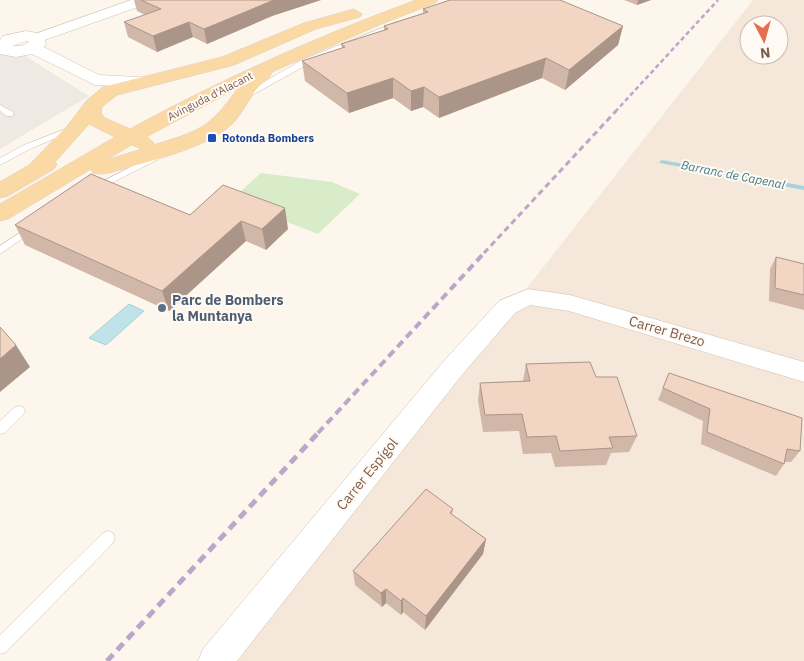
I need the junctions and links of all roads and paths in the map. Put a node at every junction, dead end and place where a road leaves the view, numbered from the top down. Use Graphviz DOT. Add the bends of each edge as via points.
graph roads {
  1 [pos="144,0"];
  2 [pos="397,0"];
  3 [pos="430,0"];
  4 [pos="368,10"];
  5 [pos="403,21"];
  6 [pos="3,42"];
  7 [pos="35,43"];
  8 [pos="276,63"];
  9 [pos="95,80"];
  10 [pos="146,81"];
  11 [pos="197,92"];
  12 [pos="243,96"];
  13 [pos="97,102"];
  14 [pos="0,107"];
  15 [pos="10,114"];
  16 [pos="227,118"];
  17 [pos="112,128"];
  18 [pos="75,129"];
  19 [pos="131,137"];
  20 [pos="183,141"];
  21 [pos="0,162"];
  22 [pos="37,169"];
  23 [pos="0,191"];
  24 [pos="89,192"];
  25 [pos="0,214"];
  26 [pos="44,220"];
  27 [pos="0,221"];
  28 [pos="0,251"];
  29 [pos="528,297"];
  30 [pos="804,372"];
  31 [pos="19,411"];
  32 [pos="0,429"];
  33 [pos="108,538"];
  34 [pos="0,646"];
  35 [pos="215,661"];
  1 -- 7 [label="street"];
  2 -- 4 [label="main road, Avinguda d'Alacant"];
  3 -- 8 [label="main road, Avinguda d'Alacant"];
  4 -- 10 [label="main road" via="310,26 228,61"];
  4 -- 11 [label="main road, Avinguda d'Alacant" via="272,49"];
  5 -- 12 [label="lane" via="305,62"];
  6 -- 7 [label="street" via="14,52"];
  7 -- 9 [label="street"];
  8 -- 11 [label="main road, Avinguda d'Alacant"];
  8 -- 12 [label="main road" via="250,85"];
  9 -- 10 [label="street"];
  9 -- 13 [label="street"];
  10 -- 11 [label="main road" via="179,84"];
  10 -- 13 [label="main road" via="110,91"];
  11 -- 16 [label="main road" via="220,105"];
  11 -- 17 [label="main road, Avinguda d'Alacant"];
  11 -- 19 [label="main road, Avinguda d'Alacant"];
  12 -- 16 [label="main road"];
  13 -- 17 [label="main road" via="91,113 98,122"];
  13 -- 18 [label="main road"];
  14 -- 15 [label="lane"];
  16 -- 20 [label="main road" via="212,130"];
  17 -- 19 [label="main road"];
  17 -- 22 [label="main road, Avinguda d'Alacant"];
  18 -- 21 [label="lane" via="27,147"];
  18 -- 22 [label="main road"];
  19 -- 20 [label="main road" via="149,144"];
  19 -- 25 [label="main road, Avinguda d'Alacant"];
  20 -- 24 [label="lane"];
  20 -- 27 [label="main road" via="96,169 29,209"];
  22 -- 23 [label="main road, Avinguda d'Alacant"];
  26 -- 28 [label="lane"];
  29 -- 30 [label="street, Carrer Brezo" via="599,311"];
  29 -- 35 [label="street, Carrer Espígol" via="507,307 452,369"];
  31 -- 32 [label="lane"];
  33 -- 34 [label="lane"];
}
